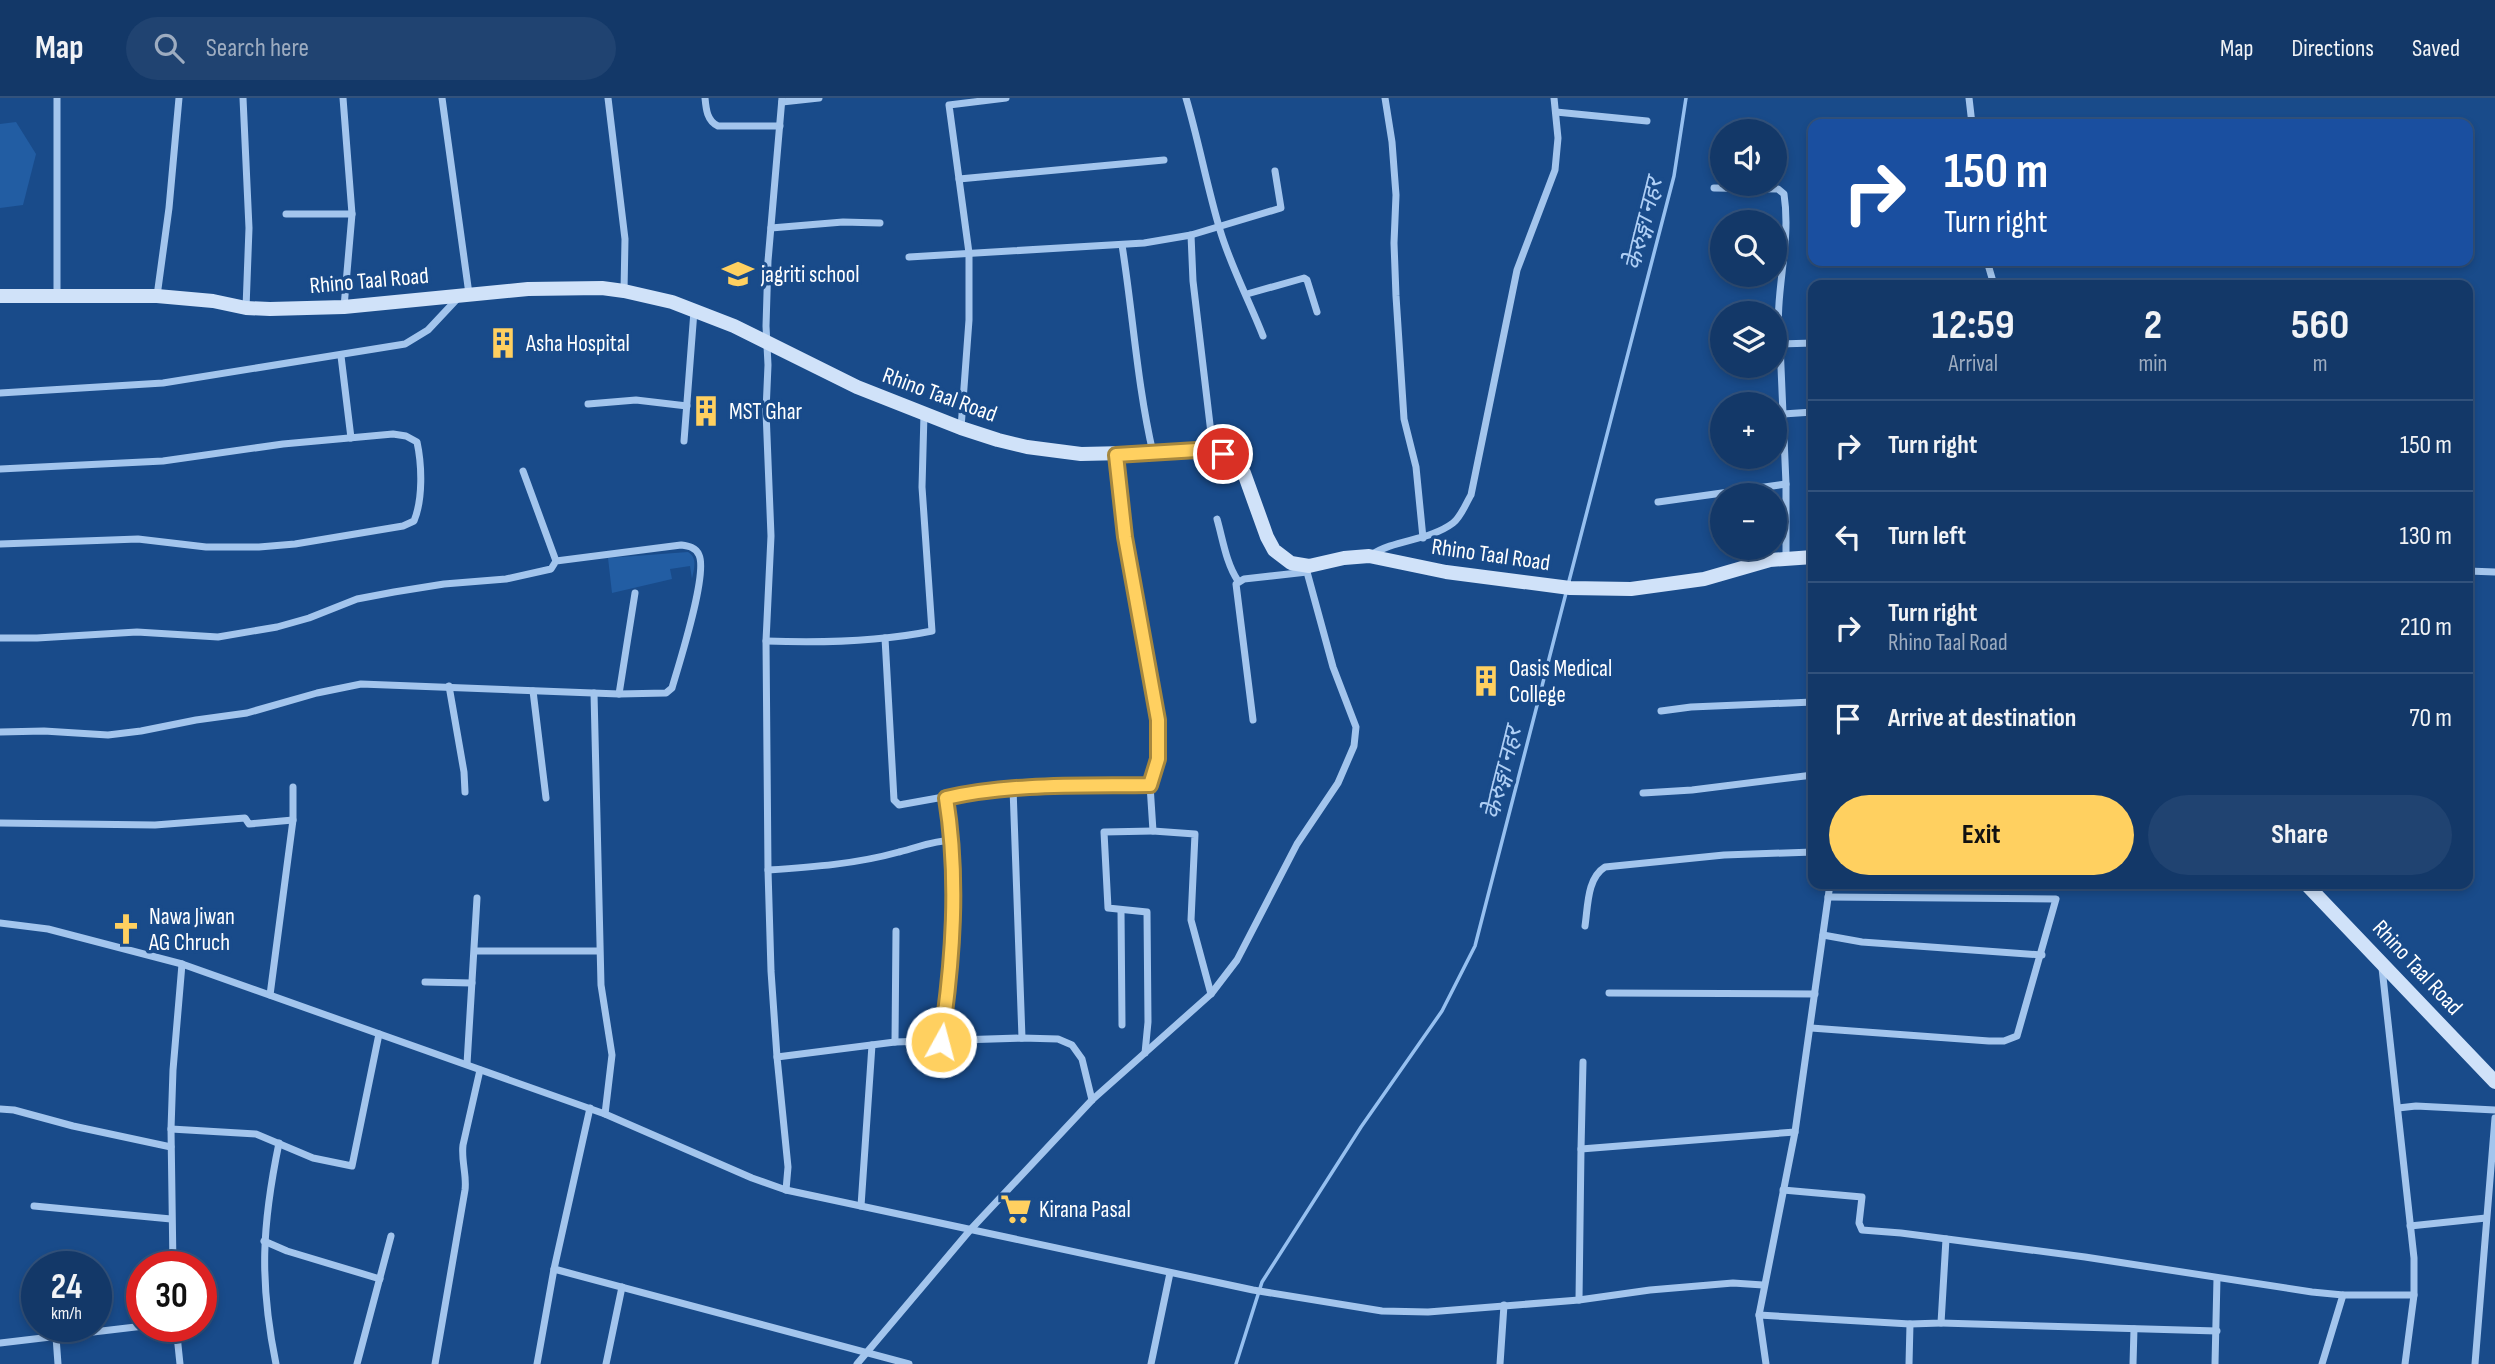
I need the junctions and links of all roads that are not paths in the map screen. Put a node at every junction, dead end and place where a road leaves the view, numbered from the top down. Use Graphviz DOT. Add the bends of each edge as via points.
graph roads {
  1 [pos="57,98"];
  2 [pos="179,98"];
  3 [pos="243,98"];
  4 [pos="343,98"];
  5 [pos="442,98"];
  6 [pos="608,98"];
  7 [pos="705,98"];
  8 [pos="819,98"];
  9 [pos="1006,98"];
  10 [pos="1186,98"];
  11 [pos="1385,98"];
  12 [pos="1554,98"];
  13 [pos="1969,98"];
  14 [pos="782,100"];
  15 [pos="948,101"];
  16 [pos="1556,111"];
  17 [pos="1971,119"];
  18 [pos="1647,121"];
  19 [pos="780,126"];
  20 [pos="1164,160"];
  21 [pos="1275,171"];
  22 [pos="959,179"];
  23 [pos="1784,196"];
  24 [pos="286,214"];
  25 [pos="352,214"];
  26 [pos="880,223"];
  27 [pos="771,228"];
  28 [pos="1220,228"];
  29 [pos="1191,235"];
  30 [pos="1122,245"];
  31 [pos="969,253"];
  32 [pos="909,257"];
  33 [pos="624,290"];
  34 [pos="57,294"];
  35 [pos="1247,294"];
  36 [pos="465,295"];
  37 [pos="0,296"];
  38 [pos="157,296"];
  39 [pos="1779,301"];
  40 [pos="344,307"];
  41 [pos="246,308"];
  42 [pos="694,310"];
  43 [pos="1317,312"];
  44 [pos="1263,336"];
  45 [pos="767,342"];
  46 [pos="1808,343"];
  47 [pos="1787,344"];
  48 [pos="341,356"];
  49 [pos="0,393"];
  50 [pos="588,404"];
  51 [pos="687,406"];
  52 [pos="1808,412"];
  53 [pos="925,414"];
  54 [pos="1787,414"];
  55 [pos="961,428"];
  56 [pos="351,438"];
  57 [pos="684,441"];
  58 [pos="1213,451"];
  59 [pos="1153,453"];
  60 [pos="1116,455"];
  61 [pos="0,469"];
  62 [pos="523,471"];
  63 [pos="1710,495"];
  64 [pos="1658,502"];
  65 [pos="1217,519"];
  66 [pos="1423,538"];
  67 [pos="0,544"];
  68 [pos="1368,556"];
  69 [pos="1808,557"];
  70 [pos="1787,558"];
  71 [pos="1778,560"];
  72 [pos="556,561"];
  73 [pos="1308,569"];
  74 [pos="2473,572"];
  75 [pos="2495,572"];
  76 [pos="1238,581"];
  77 [pos="635,593"];
  78 [pos="0,638"];
  79 [pos="885,638"];
  80 [pos="766,641"];
  81 [pos="449,686"];
  82 [pos="533,691"];
  83 [pos="594,694"];
  84 [pos="619,694"];
  85 [pos="1808,702"];
  86 [pos="1661,711"];
  87 [pos="1253,720"];
  88 [pos="0,732"];
  89 [pos="1808,776"];
  90 [pos="1150,785"];
  91 [pos="293,787"];
  92 [pos="1013,788"];
  93 [pos="465,792"];
  94 [pos="1643,793"];
  95 [pos="547,798"];
  96 [pos="946,798"];
  97 [pos="293,820"];
  98 [pos="0,823"];
  99 [pos="1153,831"];
  100 [pos="953,840"];
  101 [pos="1808,852"];
  102 [pos="768,870"];
  103 [pos="1829,889"];
  104 [pos="2311,889"];
  105 [pos="1828,897"];
  106 [pos="477,898"];
  107 [pos="1121,910"];
  108 [pos="0,923"];
  109 [pos="1585,926"];
  110 [pos="896,931"];
  111 [pos="1823,935"];
  112 [pos="475,951"];
  113 [pos="599,951"];
  114 [pos="2042,955"];
  115 [pos="182,964"];
  116 [pos="2382,964"];
  117 [pos="425,982"];
  118 [pos="472,983"];
  119 [pos="1609,993"];
  120 [pos="1211,994"];
  121 [pos="271,995"];
  122 [pos="1815,995"];
  123 [pos="1122,1025"];
  124 [pos="1811,1028"];
  125 [pos="379,1034"];
  126 [pos="1022,1038"];
  127 [pos="895,1042"];
  128 [pos="941,1042"];
  129 [pos="872,1045"];
  130 [pos="1145,1052"];
  131 [pos="776,1057"];
  132 [pos="1583,1062"];
  133 [pos="467,1064"];
  134 [pos="480,1070"];
  135 [pos="2495,1082"];
  136 [pos="1092,1100"];
  137 [pos="590,1108"];
  138 [pos="2398,1108"];
  139 [pos="0,1109"];
  140 [pos="2495,1110"];
  141 [pos="606,1114"];
  142 [pos="2495,1118"];
  143 [pos="171,1129"];
  144 [pos="1795,1132"];
  145 [pos="279,1143"];
  146 [pos="171,1147"];
  147 [pos="1581,1149"];
  148 [pos="1783,1189"];
  149 [pos="786,1190"];
  150 [pos="34,1206"];
  151 [pos="861,1206"];
  152 [pos="2486,1218"];
  153 [pos="171,1219"];
  154 [pos="2410,1226"];
  155 [pos="971,1229"];
  156 [pos="391,1236"];
  157 [pos="1946,1238"];
  158 [pos="264,1241"];
  159 [pos="172,1251"];
  160 [pos="554,1269"];
  161 [pos="1170,1273"];
  162 [pos="2217,1278"];
  163 [pos="380,1279"];
  164 [pos="1763,1285"];
  165 [pos="622,1287"];
  166 [pos="2343,1295"];
  167 [pos="2414,1295"];
  168 [pos="1579,1300"];
  169 [pos="1504,1305"];
  170 [pos="1759,1315"];
  171 [pos="1941,1322"];
  172 [pos="1910,1324"];
  173 [pos="2134,1329"];
  174 [pos="2217,1331"];
  175 [pos="21,1341"];
  176 [pos="56,1342"];
  177 [pos="178,1342"];
  178 [pos="0,1343"];
  179 [pos="867,1352"];
  180 [pos="58,1364"];
  181 [pos="180,1364"];
  182 [pos="276,1364"];
  183 [pos="357,1364"];
  184 [pos="435,1364"];
  185 [pos="537,1364"];
  186 [pos="606,1364"];
  187 [pos="857,1364"];
  188 [pos="909,1364"];
  189 [pos="1151,1364"];
  190 [pos="1500,1364"];
  191 [pos="1766,1364"];
  192 [pos="1909,1364"];
  193 [pos="2133,1364"];
  194 [pos="2215,1364"];
  195 [pos="2322,1364"];
  196 [pos="2406,1364"];
  197 [pos="2475,1364"];
  1 -- 34 [label="street"];
  2 -- 38 [label="street"];
  3 -- 41 [label="street" via="249,205"];
  4 -- 25 [label="street"];
  5 -- 36 [label="street"];
  6 -- 33 [label="street" via="625,239"];
  7 -- 19 [label="street" via="707,114 718,126"];
  8 -- 14 [label="street"];
  9 -- 15 [label="street"];
  10 -- 28 [label="street"];
  11 -- 66 [label="street" via="1396,195 1394,243 1404,419 1416,467"];
  12 -- 16 [label="street"];
  13 -- 17 [label="street"];
  14 -- 19 [label="street"];
  15 -- 22 [label="street"];
  16 -- 18 [label="street"];
  16 -- 66 [label="street" via="1555,170 1517,270 1471,495 1455,522"];
  19 -- 27 [label="street"];
  20 -- 22 [label="street"];
  21 -- 28 [label="street" via="1281,208"];
  22 -- 31 [label="street"];
  23 -- 39 [label="street" via="1786,253"];
  24 -- 25 [label="street"];
  25 -- 40 [label="street"];
  26 -- 27 [label="street"];
  27 -- 45 [label="street"];
  28 -- 29 [label="street"];
  28 -- 35 [label="street"];
  29 -- 30 [label="street"];
  29 -- 58 [label="street"];
  30 -- 31 [label="street"];
  30 -- 59 [label="street" via="1142,406"];
  31 -- 32 [label="street"];
  31 -- 55 [label="street"];
  33 -- 36 [label="street, Rhino Taal Road" via="566,288"];
  33 -- 42 [label="street, Rhino Taal Road"];
  34 -- 37 [label="street, Rhino Taal Road"];
  34 -- 38 [label="street, Rhino Taal Road"];
  35 -- 43 [label="street" via="1304,278"];
  35 -- 44 [label="street"];
  36 -- 40 [label="street, Rhino Taal Road"];
  36 -- 48 [label="street" via="428,330 405,344"];
  38 -- 41 [label="street, Rhino Taal Road"];
  40 -- 41 [label="street, Rhino Taal Road"];
  42 -- 45 [label="street, Rhino Taal Road"];
  42 -- 51 [label="street"];
  45 -- 53 [label="street, Rhino Taal Road" via="857,387"];
  45 -- 80 [label="street" via="771,536"];
  46 -- 47 [label="street"];
  48 -- 49 [label="street" via="163,383"];
  48 -- 56 [label="street"];
  50 -- 51 [label="street" via="636,400"];
  51 -- 57 [label="street"];
  52 -- 54 [label="street"];
  53 -- 55 [label="street, Rhino Taal Road"];
  53 -- 79 [label="street" via="922,486 932,631"];
  55 -- 60 [label="street, Rhino Taal Road" via="1027,447"];
  56 -- 61 [label="street" via="163,461"];
  56 -- 67 [label="street" via="393,434 417,442 420,475 414,521 260,547 206,547 138,539"];
  58 -- 59 [label="street, Rhino Taal Road"];
  58 -- 73 [label="street" via="1231,458 1244,472 1274,550"];
  59 -- 60 [label="street, Rhino Taal Road"];
  60 -- 90 [label="street" via="1125,537 1158,720 1158,759"];
  62 -- 72 [label="street"];
  63 -- 64 [label="street"];
  65 -- 76 [label="street"];
  66 -- 68 [label="street"];
  68 -- 71 [label="street, Rhino Taal Road" via="1446,572 1570,588 1632,589 1672,585"];
  68 -- 73 [label="street, Rhino Taal Road"];
  69 -- 70 [label="street, Rhino Taal Road"];
  72 -- 78 [label="street" via="551,569 531,575 357,599 309,618 218,637 137,632"];
  72 -- 84 [label="street" via="681,545 699,554 698,589 672,688 655,695"];
  73 -- 76 [label="street"];
  73 -- 120 [label="street" via="1333,667 1354,717 1354,746 1338,783 1297,844 1237,960"];
  74 -- 75 [label="street"];
  76 -- 87 [label="street" via="1235,588"];
  77 -- 84 [label="street"];
  79 -- 80 [label="street"];
  79 -- 96 [label="street" via="894,800 899,805"];
  80 -- 102 [label="street"];
  81 -- 82 [label="street"];
  81 -- 88 [label="street" via="361,684 247,713 108,735"];
  81 -- 93 [label="street"];
  82 -- 83 [label="street"];
  82 -- 95 [label="street"];
  83 -- 84 [label="street"];
  83 -- 113 [label="street"];
  85 -- 86 [label="street"];
  89 -- 94 [label="street"];
  90 -- 92 [label="street"];
  90 -- 99 [label="street"];
  91 -- 97 [label="street"];
  92 -- 96 [label="street"];
  92 -- 126 [label="street"];
  96 -- 100 [label="street"];
  97 -- 98 [label="street" via="249,824 245,818 155,825"];
  97 -- 121 [label="street"];
  99 -- 107 [label="street" via="1104,832 1108,908"];
  99 -- 120 [label="street" via="1195,834 1191,920"];
  100 -- 102 [label="street" via="830,866"];
  100 -- 128 [label="street" via="955,893"];
  101 -- 109 [label="street" via="1605,867 1593,879"];
  102 -- 131 [label="street"];
  103 -- 105 [label="street"];
  104 -- 116 [label="street, Rhino Taal Road"];
  105 -- 111 [label="street"];
  105 -- 114 [label="street" via="2056,899"];
  106 -- 112 [label="street"];
  107 -- 123 [label="street"];
  107 -- 130 [label="street" via="1146,912"];
  108 -- 115 [label="street" via="48,929"];
  110 -- 127 [label="street"];
  111 -- 114 [label="street"];
  111 -- 122 [label="street"];
  112 -- 113 [label="street"];
  112 -- 118 [label="street"];
  113 -- 141 [label="street" via="612,1055"];
  114 -- 124 [label="street" via="2017,1036 2012,1039"];
  115 -- 121 [label="street"];
  115 -- 143 [label="street"];
  116 -- 135 [label="street, Rhino Taal Road"];
  116 -- 138 [label="street"];
  117 -- 118 [label="street"];
  118 -- 133 [label="street"];
  119 -- 122 [label="street"];
  120 -- 130 [label="street"];
  121 -- 125 [label="street"];
  122 -- 124 [label="street"];
  124 -- 144 [label="street"];
  125 -- 133 [label="street"];
  125 -- 145 [label="street" via="352,1166 313,1158"];
  126 -- 128 [label="street"];
  126 -- 136 [label="street" via="1058,1039 1072,1045 1082,1059"];
  127 -- 128 [label="street"];
  127 -- 129 [label="street"];
  129 -- 131 [label="street"];
  129 -- 151 [label="street"];
  130 -- 136 [label="street"];
  131 -- 149 [label="street" via="788,1167"];
  132 -- 147 [label="street"];
  133 -- 134 [label="street"];
  134 -- 137 [label="street"];
  134 -- 184 [label="street" via="463,1145 465,1190"];
  136 -- 155 [label="street"];
  137 -- 141 [label="street"];
  137 -- 160 [label="street"];
  138 -- 140 [label="street"];
  138 -- 154 [label="street"];
  139 -- 146 [label="street"];
  141 -- 149 [label="street"];
  142 -- 152 [label="street"];
  143 -- 145 [label="street" via="256,1134"];
  143 -- 146 [label="street"];
  144 -- 147 [label="street"];
  144 -- 148 [label="street"];
  145 -- 158 [label="street"];
  146 -- 153 [label="street"];
  147 -- 168 [label="street"];
  148 -- 157 [label="street" via="1861,1197 1862,1230"];
  148 -- 164 [label="street"];
  149 -- 151 [label="street"];
  150 -- 153 [label="street"];
  151 -- 155 [label="street"];
  152 -- 154 [label="street"];
  152 -- 197 [label="street"];
  153 -- 159 [label="street"];
  154 -- 167 [label="street"];
  155 -- 161 [label="street"];
  155 -- 179 [label="street"];
  156 -- 163 [label="street"];
  157 -- 162 [label="street"];
  157 -- 171 [label="street"];
  158 -- 163 [label="street"];
  158 -- 182 [label="street" via="264,1292"];
  160 -- 165 [label="street"];
  160 -- 185 [label="street"];
  161 -- 169 [label="street" via="1359,1308 1408,1312"];
  161 -- 189 [label="street"];
  162 -- 166 [label="street"];
  162 -- 174 [label="street"];
  163 -- 183 [label="street"];
  164 -- 168 [label="street" via="1733,1283"];
  164 -- 170 [label="street"];
  165 -- 179 [label="street"];
  165 -- 186 [label="street"];
  166 -- 167 [label="street"];
  166 -- 195 [label="street"];
  167 -- 196 [label="street"];
  168 -- 169 [label="street"];
  169 -- 190 [label="street"];
  170 -- 172 [label="street"];
  170 -- 191 [label="street"];
  171 -- 172 [label="street"];
  171 -- 173 [label="street"];
  172 -- 192 [label="street"];
  173 -- 174 [label="street"];
  173 -- 193 [label="street"];
  174 -- 194 [label="street"];
  175 -- 178 [label="street"];
  176 -- 180 [label="street"];
  177 -- 181 [label="street"];
  179 -- 187 [label="street"];
  179 -- 188 [label="street"];
}
